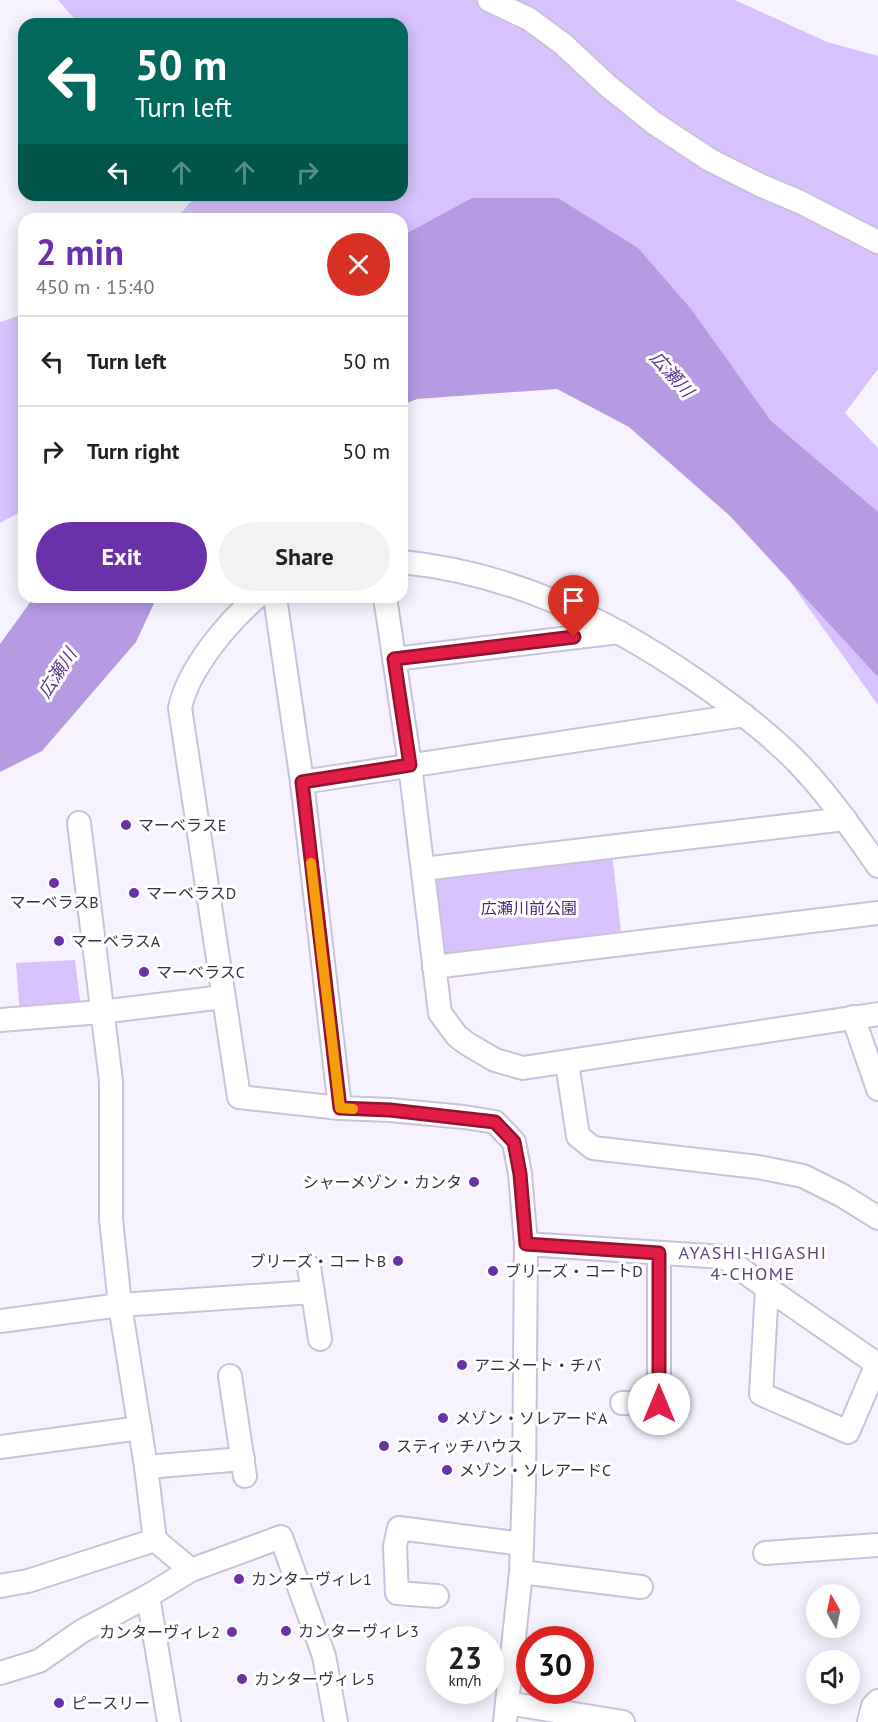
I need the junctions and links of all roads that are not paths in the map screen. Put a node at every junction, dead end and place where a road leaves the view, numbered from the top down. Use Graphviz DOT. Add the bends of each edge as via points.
graph roads {
  1 [pos="489,0"];
  2 [pos="878,242"];
  3 [pos="408,563"];
  4 [pos="251,603"];
  5 [pos="276,603"];
  6 [pos="386,603"];
  7 [pos="619,632"];
  8 [pos="394,659"];
  9 [pos="744,716"];
  10 [pos="410,765"];
  11 [pos="302,782"];
  12 [pos="845,819"];
  13 [pos="79,823"];
  14 [pos="878,866"];
  15 [pos="423,869"];
  16 [pos="878,913"];
  17 [pos="434,967"];
  18 [pos="223,997"];
  19 [pos="101,1012"];
  20 [pos="878,1014"];
  21 [pos="853,1017"];
  22 [pos="0,1020"];
  23 [pos="567,1063"];
  24 [pos="878,1089"];
  25 [pos="340,1108"];
  26 [pos="878,1218"];
  27 [pos="526,1244"];
  28 [pos="659,1253"];
  29 [pos="309,1267"];
  30 [pos="767,1288"];
  31 [pos="313,1292"];
  32 [pos="120,1305"];
  33 [pos="0,1321"];
  34 [pos="320,1338"];
  35 [pos="230,1376"];
  36 [pos="622,1403"];
  37 [pos="140,1428"];
  38 [pos="0,1448"];
  39 [pos="147,1467"];
  40 [pos="155,1540"];
  41 [pos="522,1544"];
  42 [pos="878,1545"];
  43 [pos="765,1553"];
  44 [pos="191,1570"];
  45 [pos="520,1572"];
  46 [pos="0,1586"];
  47 [pos="641,1587"];
  48 [pos="148,1596"];
  49 [pos="437,1596"];
  50 [pos="0,1673"];
  51 [pos="878,1701"];
  52 [pos="506,1713"];
  53 [pos="170,1722"];
  54 [pos="336,1722"];
  55 [pos="623,1722"];
  56 [pos="869,1722"];
  1 -- 2 [label="street" via="530,19 654,123 710,160"];
  3 -- 7 [label="street" via="439,566 528,590 571,606"];
  4 -- 18 [label="street" via="212,645 180,708"];
  5 -- 11 [label="street"];
  6 -- 8 [label="street"];
  7 -- 8 [label="street"];
  7 -- 9 [label="street" via="658,654"];
  8 -- 10 [label="street"];
  9 -- 10 [label="street"];
  9 -- 12 [label="street" via="793,758"];
  10 -- 11 [label="street"];
  10 -- 15 [label="street"];
  11 -- 25 [label="street"];
  12 -- 14 [label="street"];
  12 -- 15 [label="street"];
  13 -- 19 [label="street"];
  15 -- 17 [label="street"];
  16 -- 17 [label="street"];
  17 -- 23 [label="street" via="440,1013 466,1043 495,1060 523,1068"];
  18 -- 19 [label="street"];
  18 -- 25 [label="street" via="239,1096"];
  19 -- 22 [label="street"];
  19 -- 32 [label="street" via="111,1081 111,1219"];
  20 -- 21 [label="street"];
  21 -- 23 [label="street"];
  21 -- 24 [label="street"];
  23 -- 26 [label="street" via="578,1136 593,1148 803,1176"];
  25 -- 27 [label="street" via="495,1122 514,1142"];
  27 -- 28 [label="street"];
  27 -- 41 [label="street"];
  28 -- 30 [label="street" via="724,1257"];
  28 -- 36 [label="street" via="659,1404"];
  29 -- 31 [label="street"];
  30 -- 30 [label="street" via="761,1394 848,1432 877,1364"];
  31 -- 32 [label="street"];
  31 -- 34 [label="street"];
  32 -- 33 [label="street"];
  32 -- 37 [label="street"];
  35 -- 39 [label="street" via="244,1468"];
  37 -- 38 [label="street"];
  37 -- 39 [label="street"];
  39 -- 40 [label="street"];
  40 -- 44 [label="street"];
  40 -- 46 [label="street" via="28,1581"];
  41 -- 45 [label="street"];
  41 -- 49 [label="street" via="399,1528 395,1546 397,1593"];
  42 -- 43 [label="street"];
  44 -- 48 [label="street"];
  44 -- 54 [label="street" via="281,1537 324,1656"];
  45 -- 47 [label="street"];
  45 -- 52 [label="street"];
  48 -- 50 [label="street" via="82,1631 39,1661"];
  48 -- 53 [label="street"];
  51 -- 56 [label="street"];
  52 -- 55 [label="street"];
}
